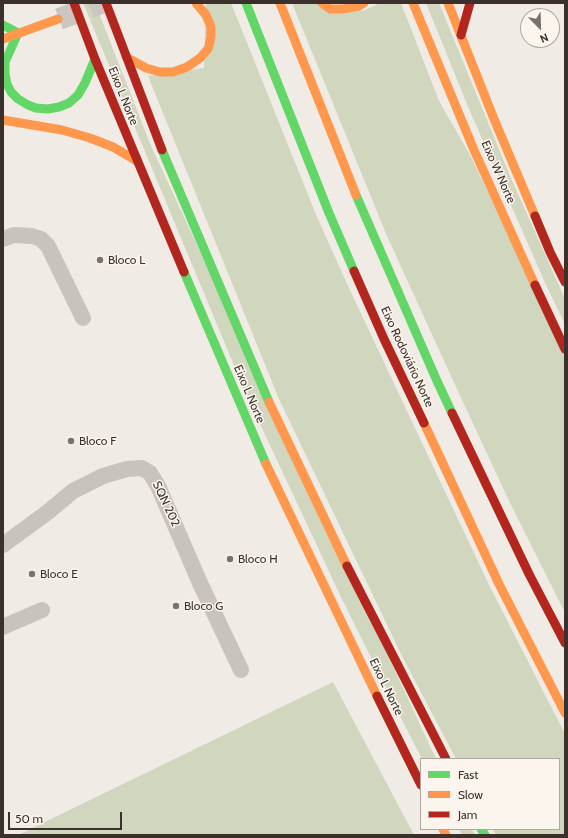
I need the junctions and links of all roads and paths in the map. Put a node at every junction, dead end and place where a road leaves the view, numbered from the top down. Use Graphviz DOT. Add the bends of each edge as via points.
graph roads {
  1 [pos="74,3"];
  2 [pos="106,3"];
  3 [pos="196,3"];
  4 [pos="246,3"];
  5 [pos="280,3"];
  6 [pos="322,3"];
  7 [pos="364,3"];
  8 [pos="412,3"];
  9 [pos="448,3"];
  10 [pos="470,3"];
  11 [pos="58,19"];
  12 [pos="3,25"];
  13 [pos="18,33"];
  14 [pos="462,36"];
  15 [pos="3,38"];
  16 [pos="126,56"];
  17 [pos="95,59"];
  18 [pos="3,120"];
  19 [pos="137,161"];
  20 [pos="3,238"];
  21 [pos="565,282"];
  22 [pos="83,318"];
  23 [pos="565,349"];
  24 [pos="3,545"];
  25 [pos="42,610"];
  26 [pos="3,627"];
  27 [pos="565,642"];
  28 [pos="241,670"];
  29 [pos="565,713"];
  30 [pos="445,758"];
  31 [pos="420,784"];
  1 -- 17 [label="main road, Eixo L Norte"];
  2 -- 16 [label="main road, Eixo L Norte"];
  3 -- 16 [label="main road" via="206,15 211,27 208,49 200,58 187,67 173,72 160,72 146,68"];
  4 -- 29 [label="main road, Eixo Rodoviário Norte" via="329,213 384,338 499,584"];
  5 -- 27 [label="main road, Eixo Rodoviário Norte" via="364,215 437,380 529,574"];
  6 -- 7 [label="main road" via="330,9 343,9"];
  8 -- 23 [label="main road, Eixo W Norte" via="474,150"];
  9 -- 14 [label="main road, Eixo W Norte"];
  10 -- 14 [label="main road"];
  11 -- 13 [label="main road"];
  12 -- 13 [label="main road"];
  13 -- 15 [label="main road"];
  13 -- 17 [label="main road" via="5,62 7,84 18,99 36,108 48,109 69,103 78,95"];
  14 -- 21 [label="main road, Eixo W Norte" via="494,119"];
  16 -- 30 [label="main road, Eixo L Norte" via="162,150 275,416 361,594"];
  17 -- 19 [label="main road, Eixo L Norte"];
  18 -- 19 [label="main road" via="62,130 90,138"];
  19 -- 31 [label="main road, Eixo L Norte" via="261,453"];
  20 -- 22 [label="street" via="14,235 32,236 41,239 48,246"];
  24 -- 28 [label="street, SQN 202" via="73,491 103,476 127,468 142,468 150,473 158,486"];
  25 -- 26 [label="street"];
}
